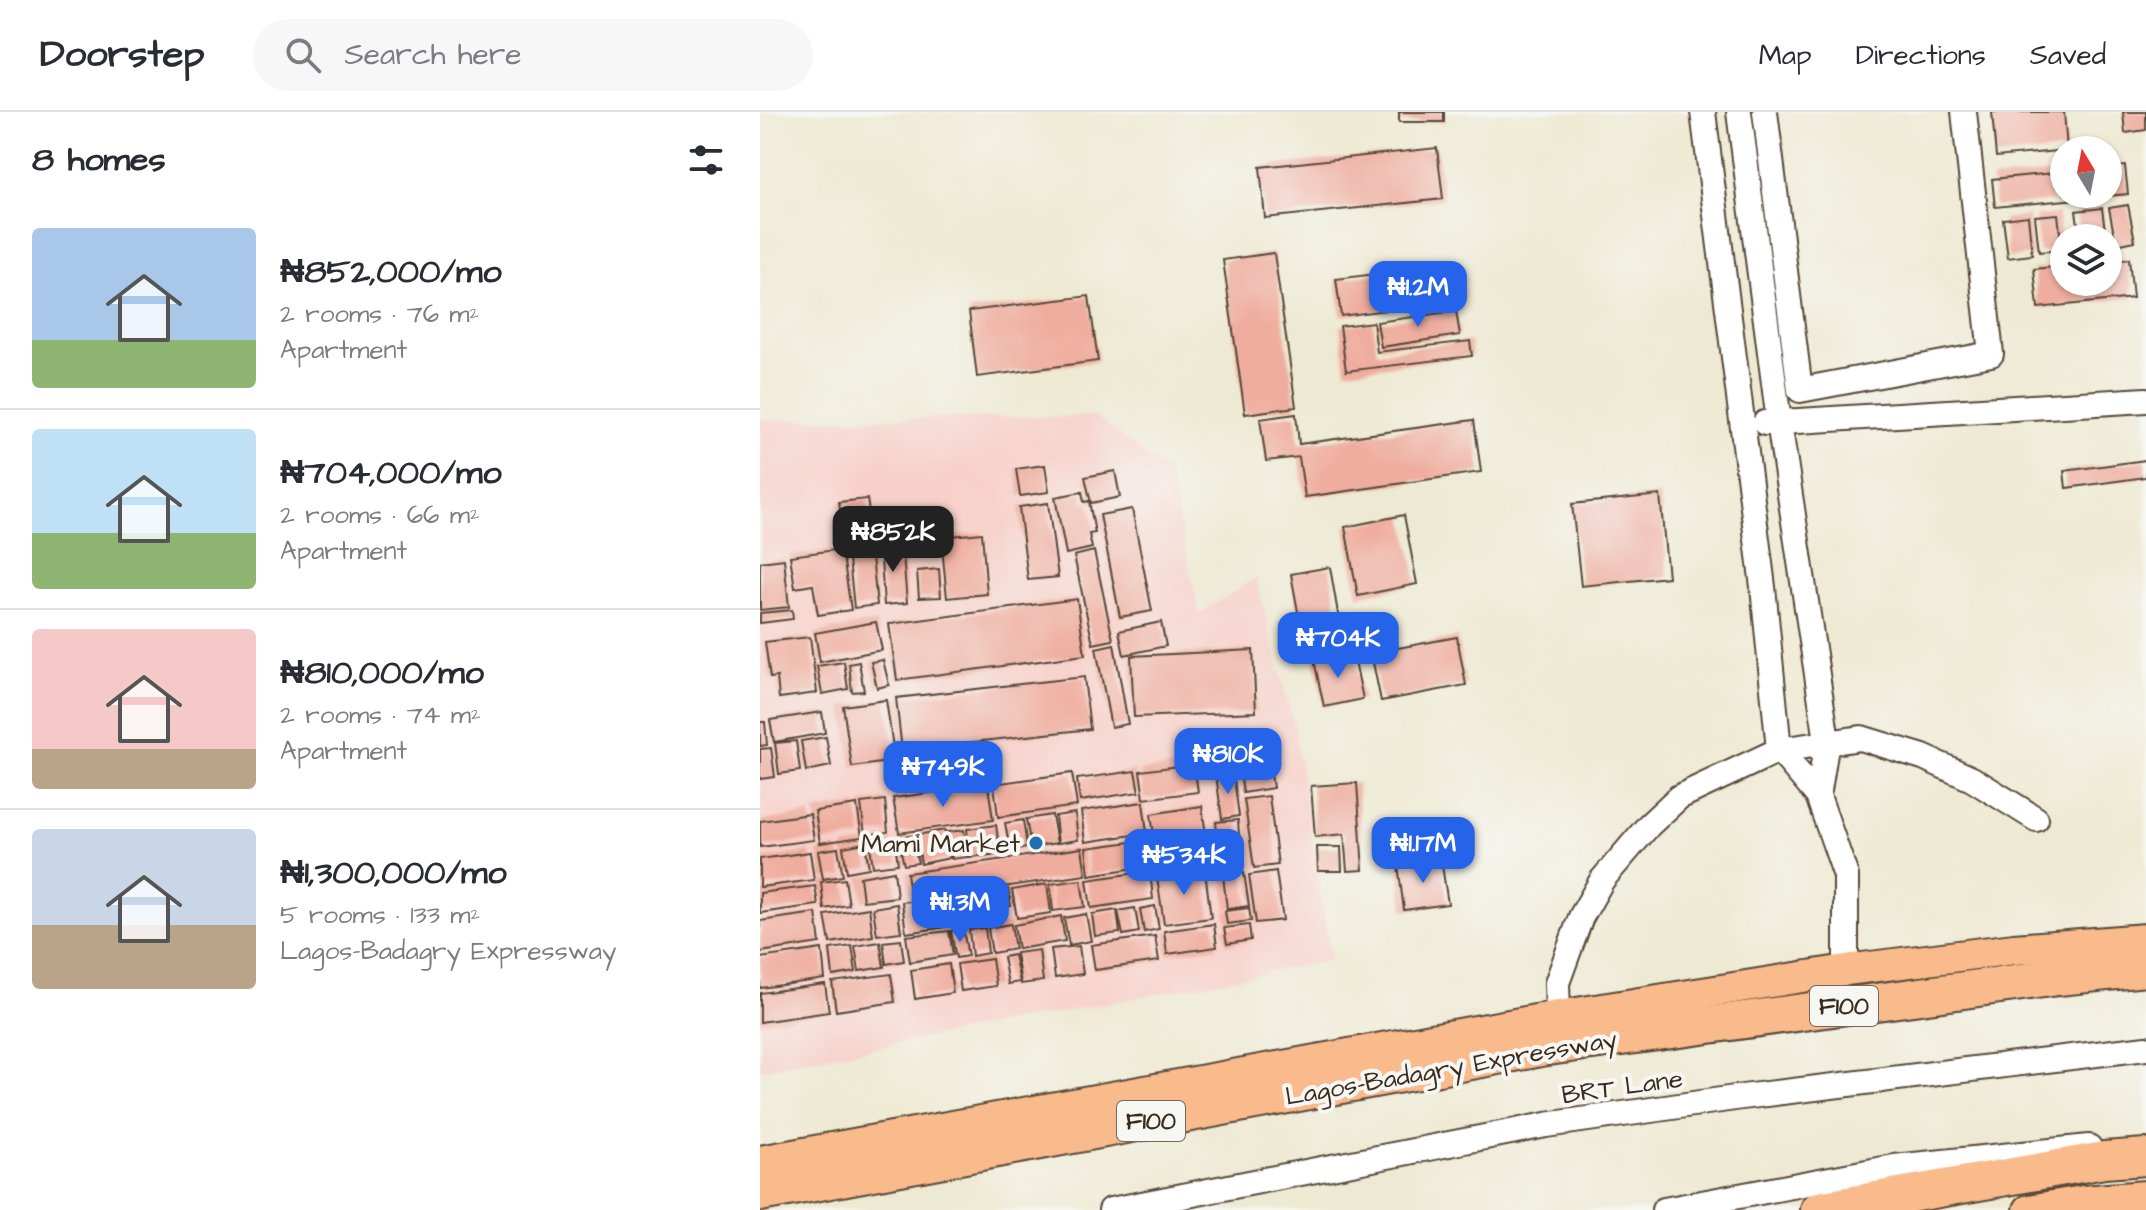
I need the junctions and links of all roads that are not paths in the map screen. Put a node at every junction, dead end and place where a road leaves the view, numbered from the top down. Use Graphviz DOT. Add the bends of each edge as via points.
graph roads {
  1 [pos="1703,112"];
  2 [pos="1739,112"];
  3 [pos="1765,112"];
  4 [pos="1964,112"];
  5 [pos="2146,400"];
  6 [pos="1779,422"];
  7 [pos="1743,424"];
  8 [pos="1827,741"];
  9 [pos="1779,750"];
  10 [pos="1818,796"];
  11 [pos="2036,819"];
  12 [pos="2146,939"];
  13 [pos="2146,968"];
  14 [pos="1846,970"];
  15 [pos="1558,1016"];
  16 [pos="2146,1048"];
  17 [pos="2146,1141"];
  18 [pos="2146,1157"];
  19 [pos="760,1161"];
  20 [pos="760,1193"];
  21 [pos="1901,1196"];
  22 [pos="2146,1196"];
  23 [pos="2084,1205"];
  24 [pos="1111,1210"];
  25 [pos="1664,1210"];
  26 [pos="1819,1210"];
  27 [pos="1843,1210"];
  28 [pos="2029,1210"];
  1 -- 7 [label="street"];
  2 -- 6 [label="street"];
  3 -- 4 [label="street" via="1800,390 1991,354"];
  5 -- 6 [label="street"];
  6 -- 7 [label="street"];
  6 -- 8 [label="street"];
  7 -- 9 [label="street"];
  8 -- 9 [label="street"];
  8 -- 10 [label="street"];
  8 -- 11 [label="street" via="1861,738 1923,757 1972,779"];
  9 -- 10 [label="street"];
  9 -- 15 [label="street" via="1679,797 1602,880 1581,917 1557,983"];
  10 -- 14 [label="street" via="1846,876"];
  12 -- 14 [label="main road, Lagos-Badagry Expressway"];
  13 -- 20 [label="highway, Lagos-Badagry Expressway / F100" via="1541,1048"];
  14 -- 15 [label="main road, Lagos-Badagry Expressway"];
  15 -- 19 [label="main road, Lagos-Badagry Expressway"];
  16 -- 24 [label="street, BRT Lane" via="1546,1125"];
  17 -- 25 [label="street" via="1894,1167"];
  18 -- 21 [label="highway"];
  21 -- 26 [label="highway"];
  21 -- 27 [label="highway"];
  22 -- 23 [label="main road"];
  23 -- 28 [label="main road"];
}
